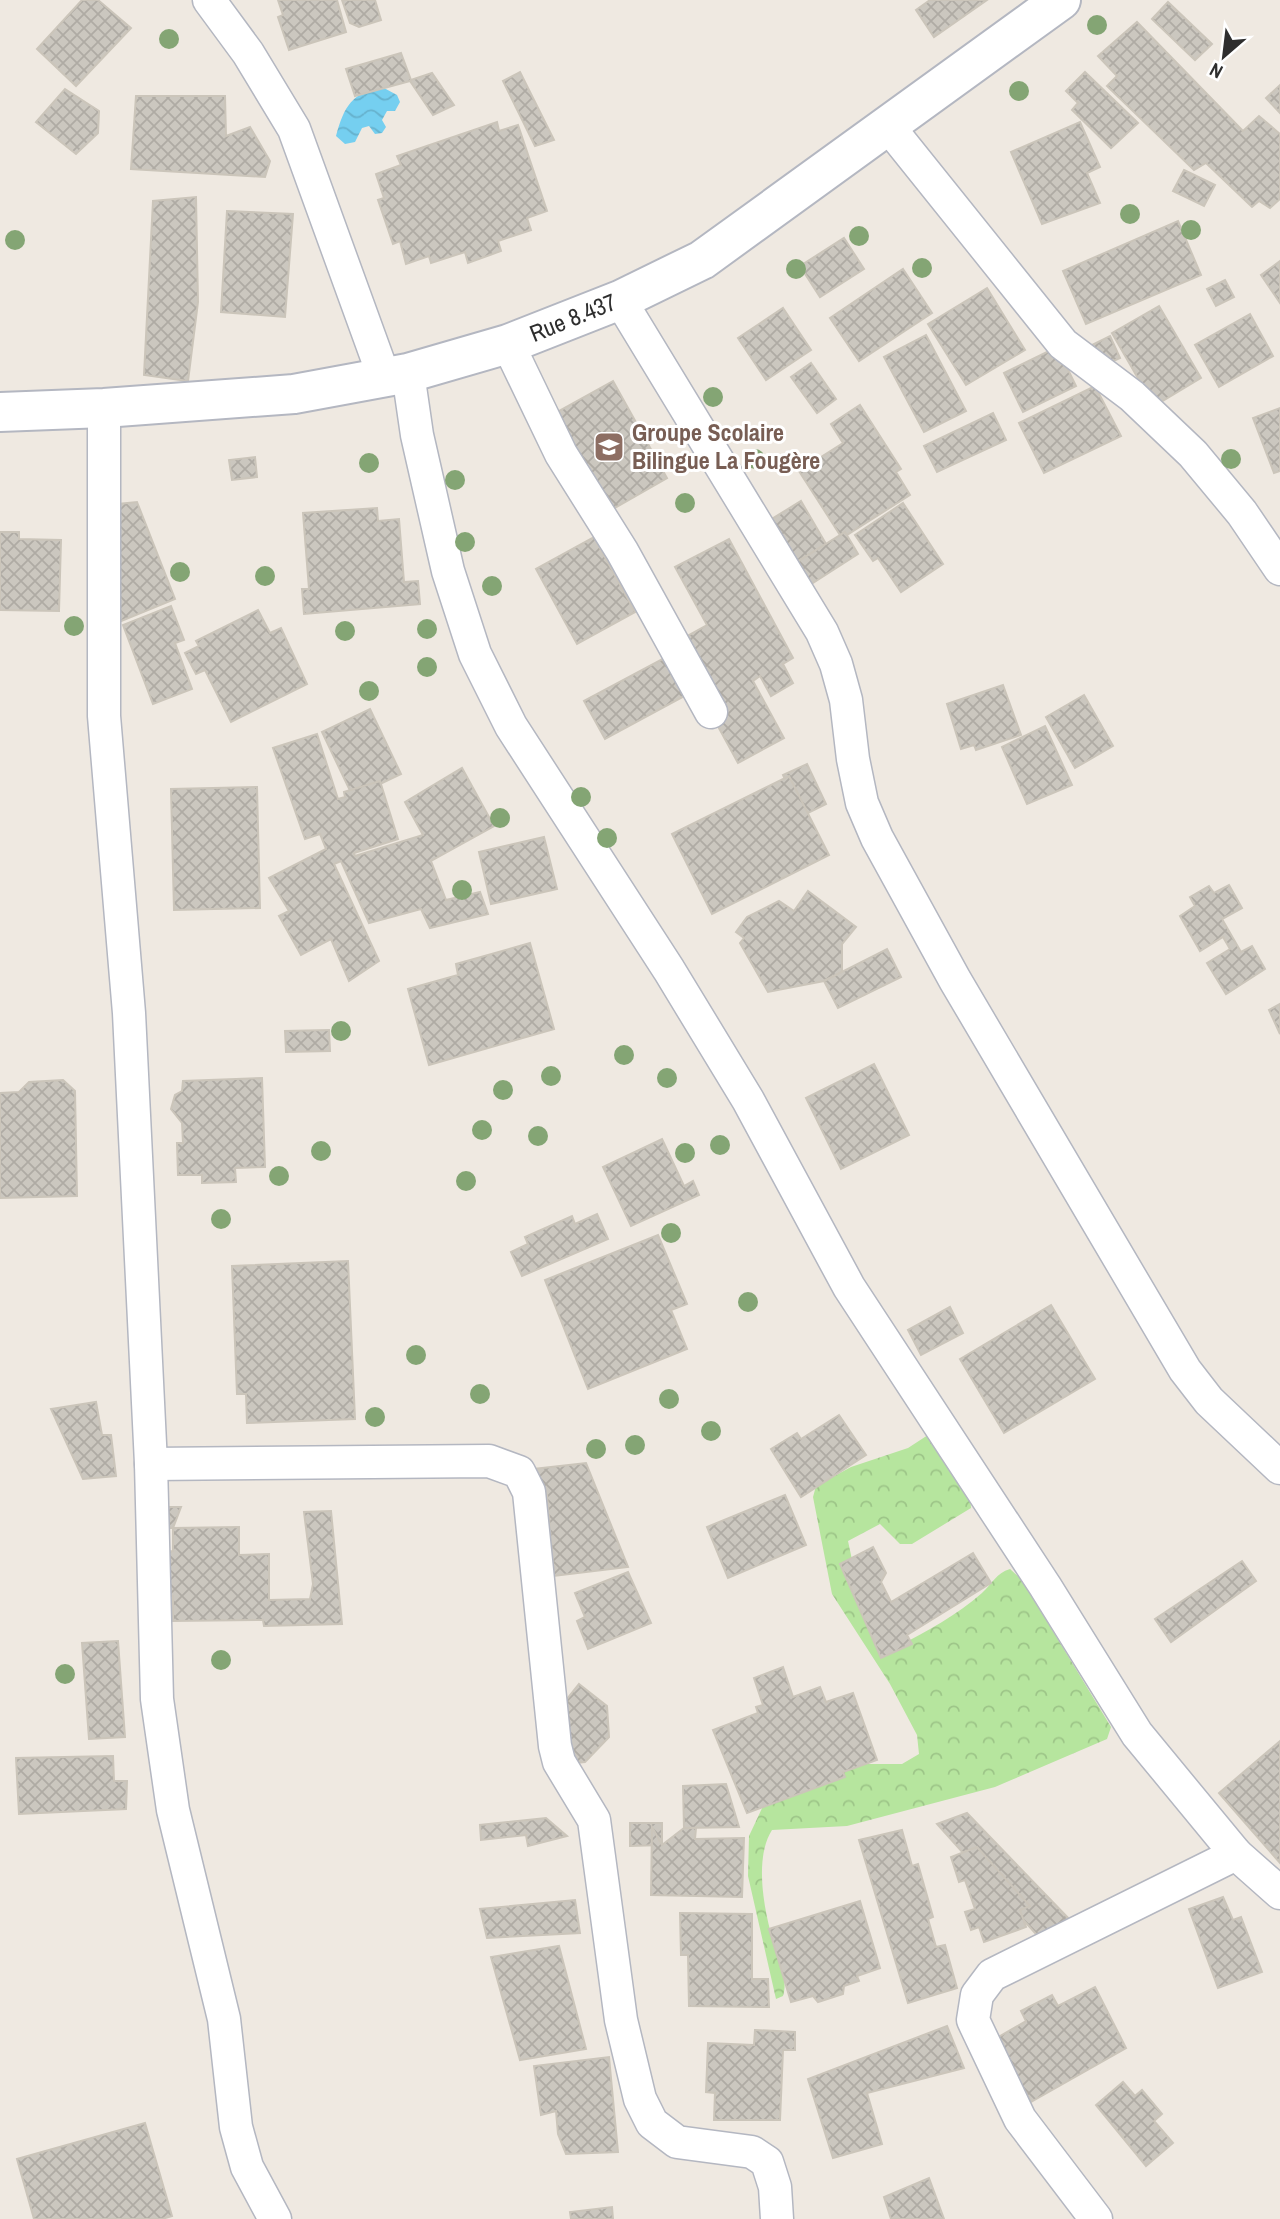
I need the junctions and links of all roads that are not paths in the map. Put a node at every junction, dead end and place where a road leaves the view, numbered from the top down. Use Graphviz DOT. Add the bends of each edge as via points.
graph roads {
  1 [pos="209,0"];
  2 [pos="1061,0"];
  3 [pos="888,126"];
  4 [pos="620,300"];
  5 [pos="508,344"];
  6 [pos="396,375"];
  7 [pos="104,408"];
  8 [pos="0,412"];
  9 [pos="1280,569"];
  10 [pos="711,712"];
  11 [pos="151,1464"];
  12 [pos="1280,1468"];
  13 [pos="1236,1854"];
  14 [pos="1280,1893"];
  15 [pos="275,2219"];
  16 [pos="777,2219"];
  17 [pos="1096,2219"];
  1 -- 6 [label="street" via="294,129"];
  2 -- 3 [label="main road, Rue 8.437"];
  3 -- 4 [label="main road, Rue 8.437" via="702,260"];
  3 -- 9 [label="street" via="1063,344 1132,396 1193,454"];
  4 -- 5 [label="main road, Rue 8.437"];
  4 -- 12 [label="street" via="822,632 846,700 862,803 955,980 1185,1370 1209,1401"];
  5 -- 6 [label="main road, Rue 8.437"];
  5 -- 10 [label="street" via="561,454 622,551"];
  6 -- 7 [label="main road, Rue 8.437" via="294,394"];
  6 -- 13 [label="street" via="417,435 448,571 475,654 511,726 748,1100 849,1287 1137,1734"];
  7 -- 8 [label="main road, Rue 8.437"];
  7 -- 11 [label="street" via="104,716 129,1013"];
  11 -- 15 [label="street" via="157,1699 173,1810 224,2018 236,2127 247,2166"];
  11 -- 16 [label="street" via="489,1461 519,1472 529,1492 555,1746 559,1762 594,1820 621,2020 640,2099 652,2123 677,2142 752,2152 767,2162 775,2187"];
  13 -- 14 [label="street"];
  13 -- 17 [label="street" via="992,1975 977,1995 973,2020 1020,2119"];
}
